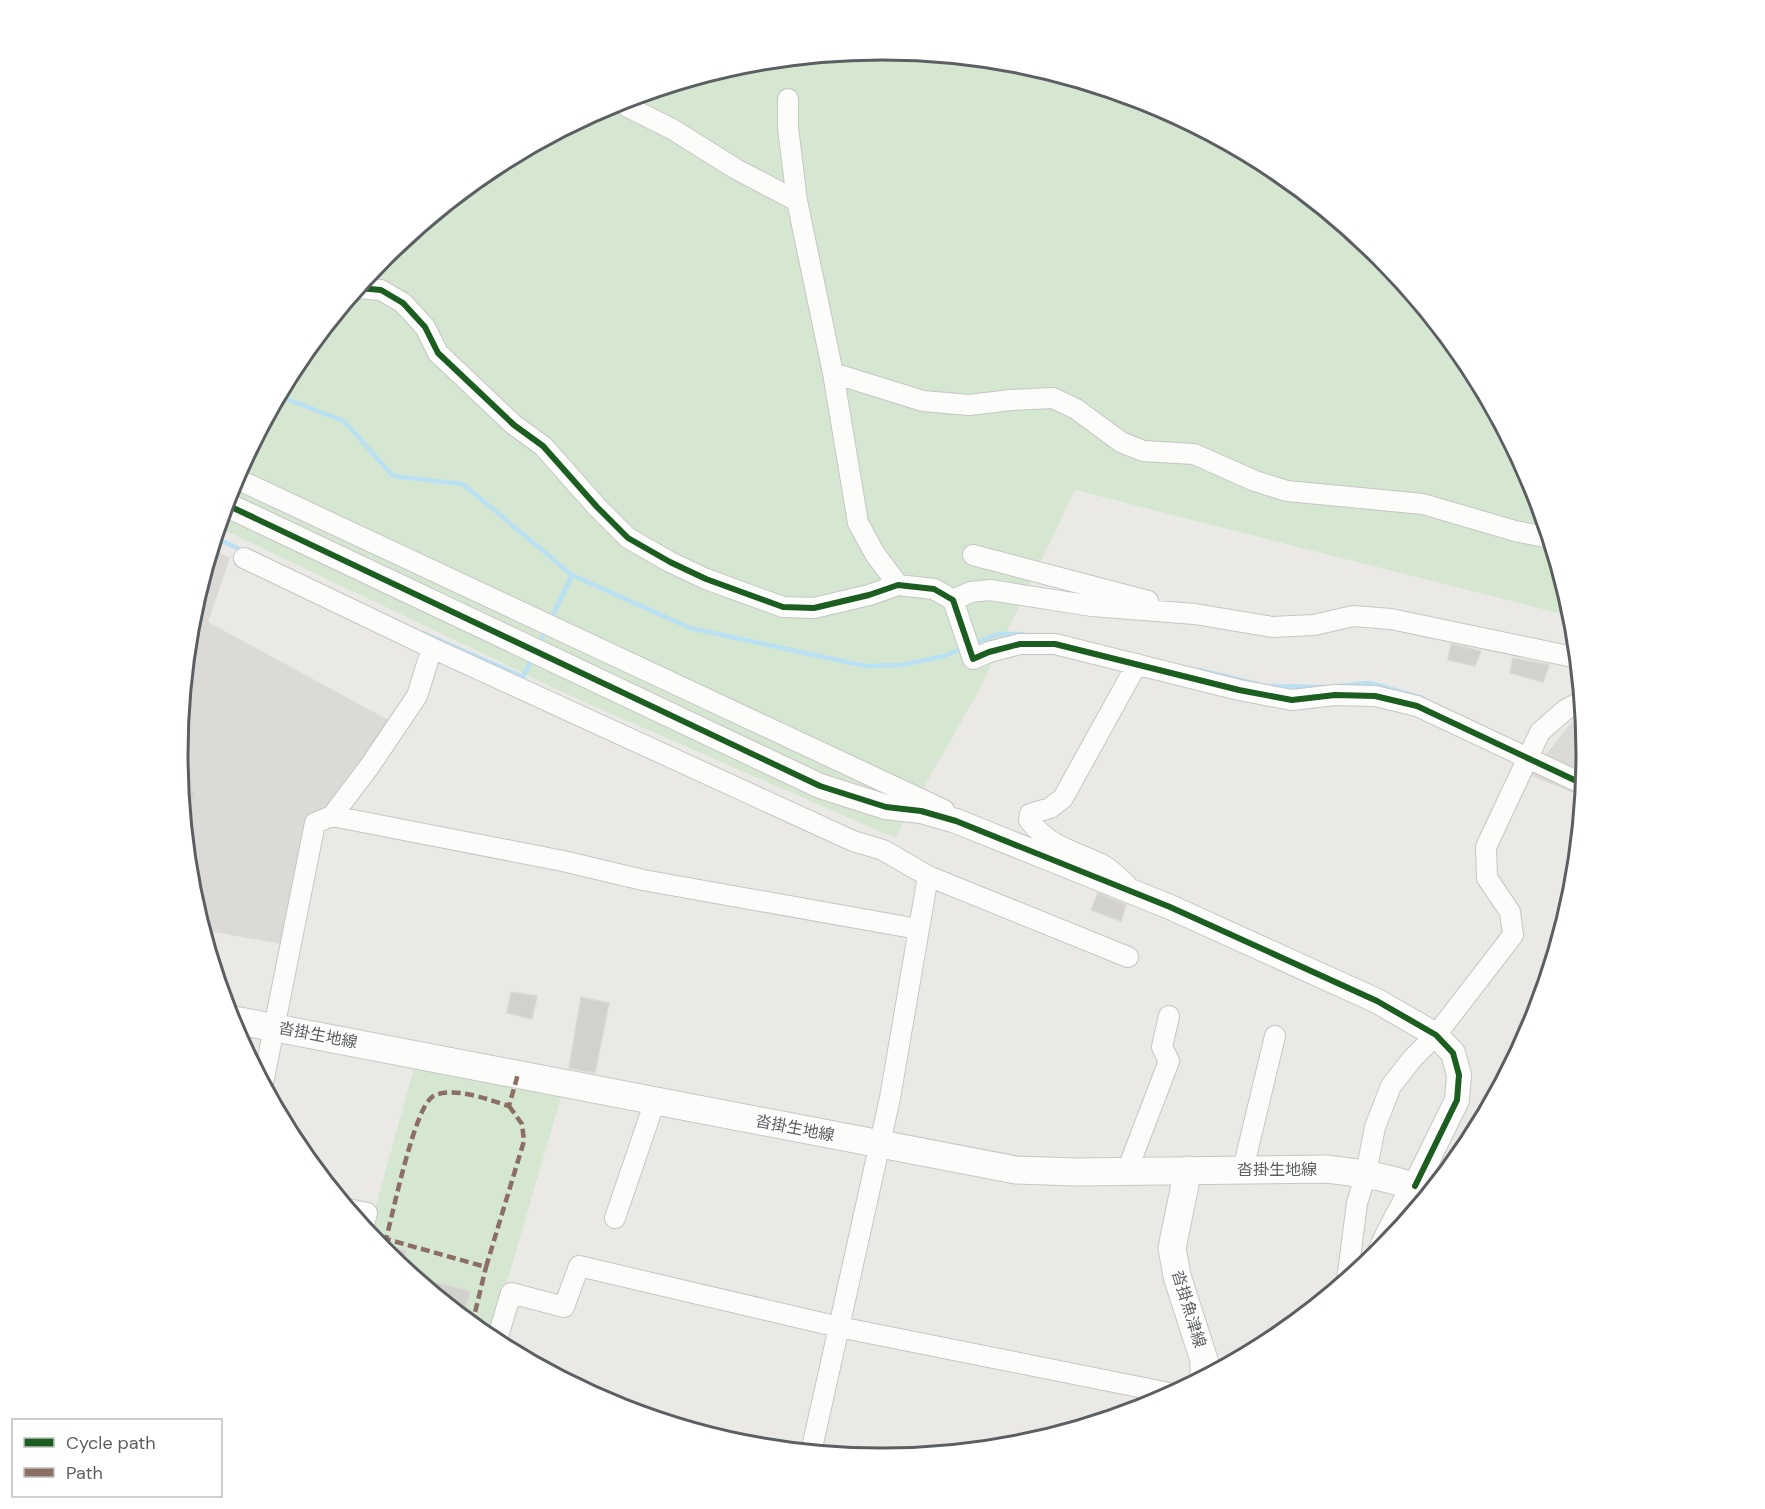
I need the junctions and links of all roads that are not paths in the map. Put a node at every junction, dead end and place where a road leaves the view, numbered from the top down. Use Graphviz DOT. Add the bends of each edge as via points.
graph roads {
  1 [pos="788,99"];
  2 [pos="629,109"];
  3 [pos="797,201"];
  4 [pos="367,289"];
  5 [pos="833,373"];
  6 [pos="244,482"];
  7 [pos="234,508"];
  8 [pos="1542,536"];
  9 [pos="973,555"];
  10 [pos="244,558"];
  11 [pos="898,585"];
  12 [pos="953,600"];
  13 [pos="1195,614"];
  14 [pos="432,648"];
  15 [pos="1570,656"];
  16 [pos="1137,664"];
  17 [pos="1575,704"];
  18 [pos="1527,759"];
  19 [pos="1576,781"];
  20 [pos="332,816"];
  21 [pos="956,821"];
  22 [pos="928,876"];
  23 [pos="1141,896"];
  24 [pos="918,929"];
  25 [pos="1128,957"];
  26 [pos="1169,1016"];
  27 [pos="241,1020"];
  28 [pos="274,1027"];
  29 [pos="1436,1035"];
  30 [pos="1275,1036"];
  31 [pos="265,1071"];
  32 [pos="655,1101"];
  33 [pos="881,1144"];
  34 [pos="1243,1169"];
  35 [pos="1188,1170"];
  36 [pos="1126,1171"];
  37 [pos="1366,1174"];
  38 [pos="1422,1189"];
  39 [pos="615,1218"];
  40 [pos="1349,1269"];
  41 [pos="839,1327"];
  42 [pos="499,1333"];
  43 [pos="1204,1370"];
  44 [pos="1159,1391"];
  45 [pos="813,1445"];
  1 -- 3 [label="street"];
  2 -- 3 [label="street"];
  3 -- 5 [label="street"];
  4 -- 11 [label="street" via="381,290 403,303 425,327 438,353 514,425 543,446 628,538 670,562 783,607 814,608"];
  5 -- 8 [label="street" via="923,401 969,405 1053,398 1076,409 1121,442 1143,451 1194,454 1287,491 1423,504"];
  5 -- 11 [label="street" via="858,523"];
  6 -- 21 [label="street" via="912,794 943,809"];
  7 -- 21 [label="street" via="820,786 886,807"];
  9 -- 13 [label="street"];
  10 -- 14 [label="street"];
  11 -- 12 [label="street" via="934,589"];
  12 -- 13 [label="street" via="971,592 990,590 1092,606"];
  12 -- 16 [label="street" via="973,659 1020,644 1055,644"];
  13 -- 15 [label="street" via="1272,627 1314,625 1353,616 1391,619"];
  14 -- 20 [label="street" via="417,696"];
  14 -- 22 [label="street" via="853,841 883,850"];
  16 -- 18 [label="street" via="1292,700 1375,696 1417,706"];
  16 -- 23 [label="street" via="1064,798 1050,808 1030,814 1029,820 1039,834 1103,865"];
  17 -- 18 [label="street" via="1540,732"];
  18 -- 19 [label="street"];
  18 -- 29 [label="street" via="1486,847 1487,878 1510,912 1513,935"];
  20 -- 24 [label="street" via="643,880"];
  20 -- 28 [label="street" via="315,824"];
  21 -- 23 [label="street"];
  22 -- 24 [label="street"];
  22 -- 25 [label="street"];
  23 -- 29 [label="street" via="1377,1001"];
  24 -- 33 [label="street"];
  26 -- 36 [label="street" via="1162,1047 1169,1062"];
  27 -- 28 [label="main road, 沓掛生地線"];
  28 -- 31 [label="street"];
  28 -- 32 [label="main road, 沓掛生地線"];
  29 -- 37 [label="street" via="1391,1086 1375,1127"];
  29 -- 38 [label="street" via="1453,1053 1459,1075 1457,1100"];
  30 -- 34 [label="street"];
  32 -- 33 [label="main road, 沓掛生地線"];
  32 -- 39 [label="street"];
  33 -- 36 [label="main road, 沓掛生地線" via="1016,1170"];
  33 -- 41 [label="street"];
  34 -- 35 [label="main road, 沓掛生地線"];
  34 -- 37 [label="main road, 沓掛生地線" via="1326,1169"];
  35 -- 36 [label="main road, 沓掛生地線"];
  35 -- 43 [label="main road, 沓掛魚津線" via="1172,1248"];
  37 -- 38 [label="main road"];
  37 -- 40 [label="street" via="1357,1203"];
  41 -- 42 [label="street" via="579,1266 564,1307 511,1293"];
  41 -- 44 [label="street"];
  41 -- 45 [label="street"];
}
